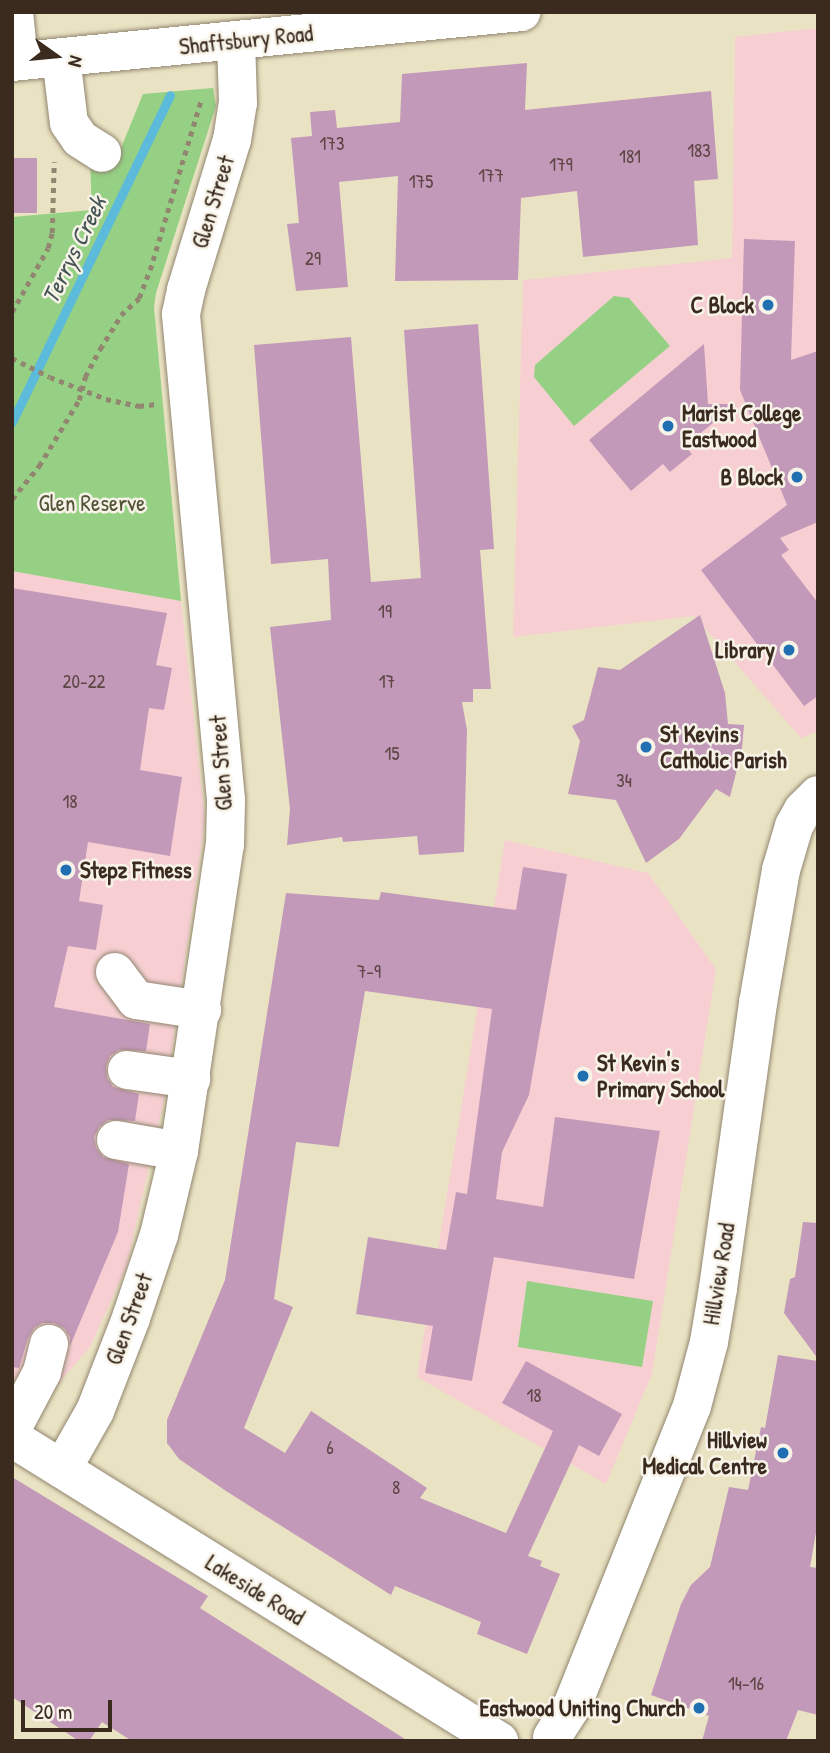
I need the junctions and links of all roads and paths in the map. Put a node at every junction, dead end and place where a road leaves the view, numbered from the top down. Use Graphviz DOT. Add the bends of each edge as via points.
graph roads {
  1 [pos="14,12"];
  2 [pos="522,12"];
  3 [pos="236,41"];
  4 [pos="61,57"];
  5 [pos="16,62"];
  6 [pos="205,88"];
  7 [pos="91,146"];
  8 [pos="12,312"];
  9 [pos="12,358"];
  10 [pos="82,390"];
  11 [pos="189,401"];
  12 [pos="12,499"];
  13 [pos="818,795"];
  14 [pos="115,972"];
  15 [pos="202,1010"];
  16 [pos="127,1070"];
  17 [pos="191,1079"];
  18 [pos="117,1140"];
  19 [pos="179,1151"];
  20 [pos="49,1344"];
  21 [pos="12,1429"];
  22 [pos="12,1438"];
  23 [pos="62,1469"];
  24 [pos="554,1739"];
  25 [pos="499,1741"];
  26 [pos="511,1741"];
  1 -- 5 [label="street"];
  2 -- 3 [label="street, Shaftsbury Road"];
  3 -- 4 [label="street, Shaftsbury Road"];
  3 -- 11 [label="street, Glen Street" via="238,103 232,140 181,314"];
  4 -- 5 [label="street, Shaftsbury Road"];
  4 -- 7 [label="street" via="69,123"];
  6 -- 10 [label="path" via="139,298 121,315"];
  7 -- 8 [label="path" via="54,160 48,248"];
  9 -- 10 [label="path"];
  10 -- 11 [label="path" via="139,406"];
  10 -- 12 [label="path" via="39,466"];
  11 -- 15 [label="street, Glen Street" via="226,800 225,845"];
  13 -- 24 [label="street, Hillview Road" via="794,826 781,870 718,1288 692,1406 572,1706"];
  14 -- 15 [label="street" via="136,1000"];
  15 -- 17 [label="street, Glen Street"];
  16 -- 17 [label="street"];
  17 -- 19 [label="street, Glen Street"];
  18 -- 19 [label="street"];
  19 -- 23 [label="street, Glen Street" via="159,1235 131,1318 95,1411"];
  20 -- 21 [label="street" via="42,1371"];
  22 -- 23 [label="street, Lakeside Road"];
  23 -- 25 [label="street, Lakeside Road"];
  24 -- 26 [label="street" via="533,1731"];
}
